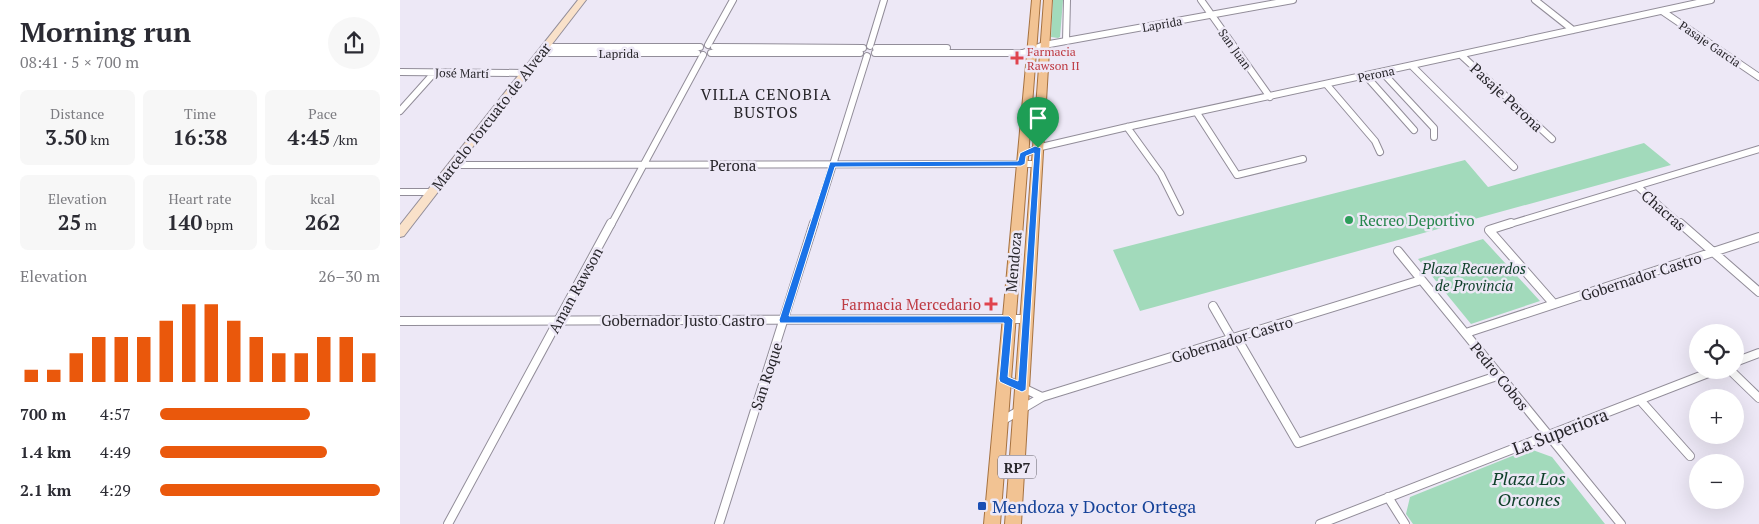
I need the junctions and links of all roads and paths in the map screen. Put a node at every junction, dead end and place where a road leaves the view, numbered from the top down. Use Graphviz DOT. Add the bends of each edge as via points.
graph roads {
  1 [pos="582,0"];
  2 [pos="733,0"];
  3 [pos="884,0"];
  4 [pos="1036,0"];
  5 [pos="1048,0"];
  6 [pos="1067,0"];
  7 [pos="1201,0"];
  8 [pos="1293,0"];
  9 [pos="1535,0"];
  10 [pos="1710,0"];
  11 [pos="1662,11"];
  12 [pos="1210,16"];
  13 [pos="1573,30"];
  14 [pos="1066,41"];
  15 [pos="1044,45"];
  16 [pos="543,50"];
  17 [pos="705,50"];
  18 [pos="868,50"];
  19 [pos="1031,50"];
  20 [pos="1461,55"];
  21 [pos="1412,66"];
  22 [pos="400,72"];
  23 [pos="435,72"];
  24 [pos="1382,72"];
  25 [pos="524,74"];
  26 [pos="1366,76"];
  27 [pos="1759,78"];
  28 [pos="1327,84"];
  29 [pos="1270,97"];
  30 [pos="400,111"];
  31 [pos="1196,113"];
  32 [pos="1128,127"];
  33 [pos="1414,130"];
  34 [pos="1024,135"];
  35 [pos="1434,137"];
  36 [pos="1552,139"];
  37 [pos="1039,146"];
  38 [pos="1759,149"];
  39 [pos="1380,152"];
  40 [pos="1303,159"];
  41 [pos="1019,163"];
  42 [pos="832,164"];
  43 [pos="1037,164"];
  44 [pos="452,165"];
  45 [pos="643,165"];
  46 [pos="1514,167"];
  47 [pos="1036,179"];
  48 [pos="1636,186"];
  49 [pos="400,192"];
  50 [pos="432,192"];
  51 [pos="1180,212"];
  52 [pos="400,233"];
  53 [pos="1759,237"];
  54 [pos="1398,251"];
  55 [pos="1713,252"];
  56 [pos="1421,280"];
  57 [pos="1759,292"];
  58 [pos="1554,304"];
  59 [pos="1213,306"];
  60 [pos="1027,319"];
  61 [pos="558,320"];
  62 [pos="783,320"];
  63 [pos="1009,320"];
  64 [pos="400,321"];
  65 [pos="1466,333"];
  66 [pos="1235,338"];
  67 [pos="1759,353"];
  68 [pos="1744,359"];
  69 [pos="1500,375"];
  70 [pos="1004,379"];
  71 [pos="1693,379"];
  72 [pos="1739,379"];
  73 [pos="1022,388"];
  74 [pos="1042,396"];
  75 [pos="1759,398"];
  76 [pos="1640,400"];
  77 [pos="1021,410"];
  78 [pos="1000,422"];
  79 [pos="1548,435"];
  80 [pos="1689,455"];
  81 [pos="1388,498"];
  82 [pos="448,524"];
  83 [pos="719,524"];
  84 [pos="992,524"];
  85 [pos="1013,524"];
  86 [pos="1320,524"];
  87 [pos="1405,524"];
  88 [pos="1621,524"];
  1 -- 16 [label="street, Marcelo Torcuato de Alvear"];
  2 -- 17 [label="street, Aman Rawson"];
  3 -- 18 [label="street, San Roque"];
  4 -- 19 [label="main road, Mendoza / RP7"];
  5 -- 15 [label="main road, Mendoza / RP7"];
  6 -- 14 [label="street"];
  7 -- 12 [label="street, San Juan"];
  8 -- 12 [label="street, Laprida"];
  9 -- 13 [label="street"];
  10 -- 11 [label="street, Perona"];
  11 -- 13 [label="street, Perona"];
  11 -- 27 [label="street, Pasaje Garcia"];
  12 -- 14 [label="street, Laprida"];
  12 -- 29 [label="street, San Juan"];
  13 -- 20 [label="street, Perona"];
  14 -- 15 [label="street, Laprida"];
  15 -- 19 [label="street, Laprida"];
  15 -- 37 [label="main road, Mendoza / RP7"];
  16 -- 17 [label="street, Laprida"];
  16 -- 25 [label="street, Marcelo Torcuato de Alvear"];
  17 -- 18 [label="street, Laprida"];
  17 -- 45 [label="street, Aman Rawson"];
  18 -- 19 [label="street, Laprida" via="1023,53"];
  18 -- 42 [label="street, San Roque"];
  19 -- 34 [label="main road, Mendoza / RP7"];
  20 -- 21 [label="street, Perona"];
  20 -- 36 [label="street, Pasaje Perona"];
  21 -- 24 [label="street, Perona"];
  21 -- 46 [label="street"];
  22 -- 23 [label="street, José Martí"];
  23 -- 25 [label="street, José Martí"];
  23 -- 30 [label="street"];
  24 -- 26 [label="street, Perona"];
  24 -- 35 [label="street" via="1434,128"];
  25 -- 44 [label="street, Marcelo Torcuato de Alvear"];
  26 -- 28 [label="street, Perona"];
  26 -- 33 [label="street"];
  28 -- 29 [label="street, Perona"];
  28 -- 39 [label="street" via="1375,141"];
  29 -- 31 [label="street, Perona"];
  31 -- 32 [label="street, Perona"];
  31 -- 40 [label="street" via="1237,175"];
  32 -- 37 [label="street, Perona"];
  32 -- 51 [label="street" via="1162,174"];
  34 -- 37 [label="street"];
  34 -- 41 [label="main road, Mendoza / RP7"];
  37 -- 41 [label="street, Perona"];
  37 -- 43 [label="main road, Mendoza / RP7"];
  38 -- 48 [label="street"];
  41 -- 42 [label="street, Perona"];
  41 -- 43 [label="street, Perona"];
  41 -- 47 [label="street"];
  41 -- 63 [label="main road, Mendoza / RP7"];
  42 -- 45 [label="street, Perona"];
  42 -- 62 [label="street, San Roque"];
  43 -- 47 [label="main road, Mendoza / RP7"];
  44 -- 45 [label="street, Perona"];
  44 -- 50 [label="street, Marcelo Torcuato de Alvear"];
  45 -- 61 [label="street, Aman Rawson"];
  47 -- 60 [label="main road, Mendoza / RP7"];
  48 -- 55 [label="street, Chacras"];
  48 -- 58 [label="street" via="1489,230"];
  49 -- 50 [label="street"];
  50 -- 52 [label="street, Marcelo Torcuato de Alvear"];
  53 -- 55 [label="street, Gobernador Castro"];
  54 -- 56 [label="street, Pedro Cobos"];
  55 -- 57 [label="street, Chacras"];
  55 -- 58 [label="street, Gobernador Castro"];
  56 -- 65 [label="street, Pedro Cobos"];
  56 -- 66 [label="street, Gobernador Castro"];
  58 -- 65 [label="street, Gobernador Castro"];
  59 -- 66 [label="street"];
  60 -- 63 [label="street, Gobernador Justo Castro"];
  60 -- 73 [label="main road, Mendoza / RP7"];
  61 -- 62 [label="street, Gobernador Justo Castro"];
  61 -- 64 [label="street, Gobernador Justo Castro"];
  61 -- 82 [label="street, Aman Rawson"];
  62 -- 63 [label="street, Gobernador Justo Castro"];
  62 -- 83 [label="street, San Roque"];
  63 -- 70 [label="main road, Mendoza / RP7"];
  65 -- 69 [label="street, Pedro Cobos"];
  66 -- 69 [label="street" via="1298,443"];
  66 -- 74 [label="street, Gobernador Castro"];
  67 -- 68 [label="street"];
  69 -- 79 [label="street, Pedro Cobos"];
  70 -- 73 [label="street"];
  70 -- 78 [label="main road, Mendoza / RP7"];
  71 -- 76 [label="street, La Superiora"];
  72 -- 75 [label="street"];
  73 -- 74 [label="street"];
  73 -- 77 [label="main road, Mendoza / RP7"];
  74 -- 77 [label="street, Gobernador Castro"];
  76 -- 79 [label="street, La Superiora"];
  76 -- 80 [label="street"];
  77 -- 78 [label="street, Gobernador Castro"];
  77 -- 85 [label="main road, Mendoza / RP7"];
  78 -- 84 [label="main road, Mendoza / RP7"];
  79 -- 81 [label="street, La Superiora"];
  79 -- 88 [label="street, Pedro Cobos"];
  81 -- 86 [label="street, La Superiora"];
  81 -- 87 [label="street"];
}
